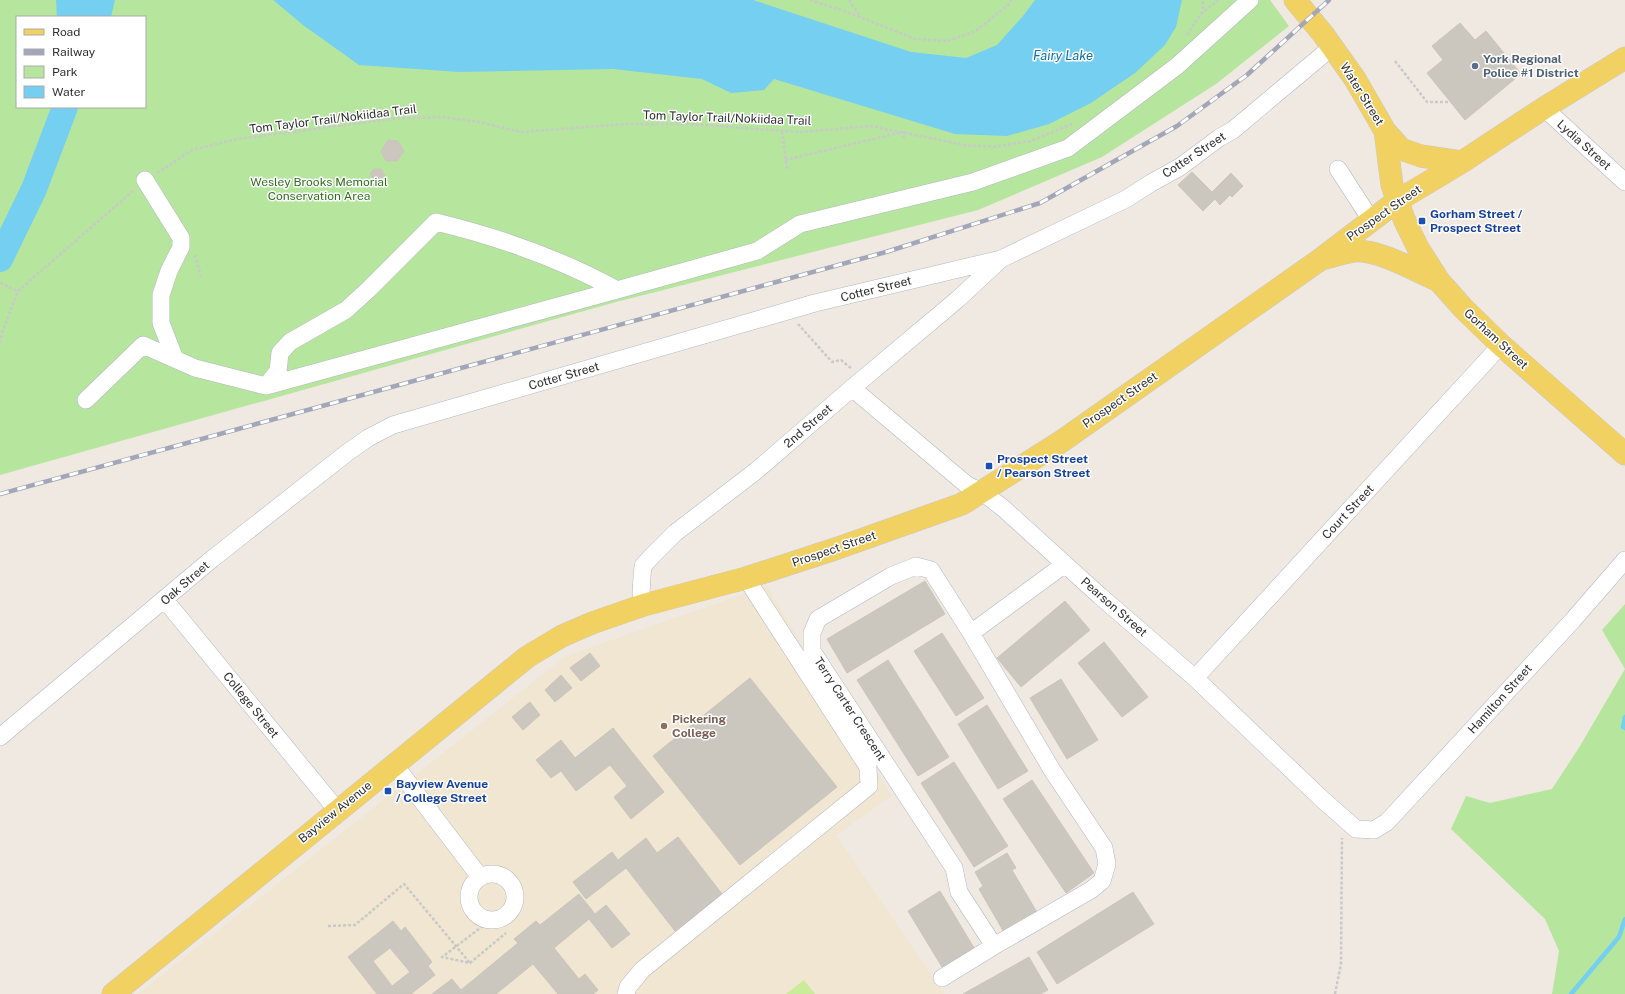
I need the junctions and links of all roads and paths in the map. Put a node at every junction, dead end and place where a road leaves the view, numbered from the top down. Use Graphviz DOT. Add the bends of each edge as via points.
graph roads {
  1 [pos="810,0"];
  2 [pos="849,0"];
  3 [pos="1011,0"];
  4 [pos="1203,0"];
  5 [pos="1218,0"];
  6 [pos="1250,0"];
  7 [pos="1295,0"];
  8 [pos="1202,14"];
  9 [pos="861,18"];
  10 [pos="1185,37"];
  11 [pos="1332,47"];
  12 [pos="1625,58"];
  13 [pos="1395,61"];
  14 [pos="1450,102"];
  15 [pos="1544,108"];
  16 [pos="1073,124"];
  17 [pos="782,131"];
  18 [pos="1385,131"];
  19 [pos="903,132"];
  20 [pos="904,140"];
  21 [pos="786,160"];
  22 [pos="1462,162"];
  23 [pos="787,169"];
  24 [pos="1338,169"];
  25 [pos="145,180"];
  26 [pos="1625,182"];
  27 [pos="1397,201"];
  28 [pos="1371,220"];
  29 [pos="1001,259"];
  30 [pos="1321,259"];
  31 [pos="1438,282"];
  32 [pos="0,283"];
  33 [pos="617,290"];
  34 [pos="18,291"];
  35 [pos="787,312"];
  36 [pos="0,343"];
  37 [pos="1502,345"];
  38 [pos="174,359"];
  39 [pos="858,383"];
  40 [pos="266,386"];
  41 [pos="86,400"];
  42 [pos="374,435"];
  43 [pos="1625,454"];
  44 [pos="982,492"];
  45 [pos="1625,560"];
  46 [pos="1065,564"];
  47 [pos="746,578"];
  48 [pos="165,600"];
  49 [pos="644,605"];
  50 [pos="971,633"];
  51 [pos="562,636"];
  52 [pos="1195,678"];
  53 [pos="0,737"];
  54 [pos="394,764"];
  55 [pos="337,810"];
  56 [pos="1342,817"];
  57 [pos="1369,830"];
  58 [pos="480,877"];
  59 [pos="491,920"];
  60 [pos="328,926"];
  61 [pos="506,933"];
  62 [pos="456,946"];
  63 [pos="994,946"];
  64 [pos="470,963"];
  65 [pos="942,978"];
  66 [pos="112,994"];
  67 [pos="626,994"];
  68 [pos="1335,994"];
  1 -- 9 [label="path"];
  2 -- 9 [label="path"];
  3 -- 9 [label="path" via="1008,6 976,31 947,41 915,39"];
  4 -- 8 [label="path"];
  5 -- 8 [label="path"];
  6 -- 33 [label="street" via="1177,66 1068,148 973,182 800,224 757,251"];
  7 -- 11 [label="main road, Water Street"];
  8 -- 10 [label="path"];
  11 -- 18 [label="main road, Water Street" via="1355,79"];
  11 -- 29 [label="street, Cotter Street" via="1233,130 1180,167 1126,199"];
  12 -- 15 [label="main road, Prospect Street"];
  13 -- 14 [label="path" via="1427,102"];
  15 -- 22 [label="main road, Prospect Street"];
  15 -- 26 [label="street, Lydia Street"];
  16 -- 19 [label="path, Tom Taylor Trail/Nokiidaa Trail" via="1031,142 993,147 964,145"];
  17 -- 19 [label="path, Tom Taylor Trail/Nokiidaa Trail" via="871,126"];
  17 -- 21 [label="path"];
  17 -- 25 [label="path, Tom Taylor Trail/Nokiidaa Trail" via="688,124 627,124 521,132 474,121 442,117 390,119 236,139 192,150"];
  18 -- 22 [label="main road" via="1401,149 1421,156"];
  18 -- 27 [label="main road, Water Street" via="1392,185"];
  19 -- 20 [label="path"];
  19 -- 21 [label="path"];
  21 -- 23 [label="path"];
  22 -- 27 [label="main road, Prospect Street"];
  24 -- 28 [label="street"];
  25 -- 34 [label="path, Tom Taylor Trail/Nokiidaa Trail"];
  25 -- 38 [label="street" via="182,238 181,247 161,294 160,323"];
  27 -- 28 [label="main road, Prospect Street"];
  27 -- 31 [label="main road, Gorham Street" via="1418,248"];
  28 -- 30 [label="main road, Prospect Street"];
  29 -- 35 [label="street, Cotter Street"];
  29 -- 39 [label="street, 2nd Street" via="958,299"];
  30 -- 31 [label="main road" via="1354,251 1374,254"];
  30 -- 44 [label="main road, Prospect Street" via="1062,441"];
  31 -- 37 [label="main road, Gorham Street"];
  32 -- 34 [label="path"];
  33 -- 40 [label="street"];
  33 -- 40 [label="street" via="577,269 479,232 436,222 346,310 290,342 280,353 278,371"];
  34 -- 36 [label="path" via="2,330"];
  35 -- 39 [label="path" via="832,362 841,360"];
  35 -- 42 [label="street, Cotter Street" via="393,425"];
  37 -- 43 [label="main road, Gorham Street"];
  37 -- 52 [label="street, Court Street"];
  38 -- 40 [label="street" via="195,368"];
  38 -- 41 [label="street" via="143,345"];
  39 -- 44 [label="street, Pearson Street" via="967,485"];
  39 -- 49 [label="street, 2nd Street" via="756,471 675,533 651,557 643,566"];
  42 -- 48 [label="street, Oak Street" via="348,452 212,559"];
  44 -- 46 [label="street, Pearson Street" via="1000,504"];
  44 -- 47 [label="main road, Prospect Street" via="962,504"];
  45 -- 57 [label="street, Hamilton Street" via="1387,822 1374,830"];
  46 -- 50 [label="street"];
  46 -- 52 [label="street, Pearson Street"];
  47 -- 49 [label="main road, Prospect Street"];
  47 -- 67 [label="street" via="868,767 869,786 642,970 628,987"];
  48 -- 53 [label="street, Oak Street"];
  48 -- 55 [label="street, College Street"];
  49 -- 51 [label="main road, Prospect Street"];
  50 -- 63 [label="street, Terry Carter Crescent" via="1052,770 1104,848 1107,864 1102,881 1091,890"];
  50 -- 63 [label="street, Terry Carter Crescent" via="931,570 916,566 891,576 818,620 812,633 812,651 954,868 958,892"];
  51 -- 54 [label="main road, Bayview Avenue" via="527,657"];
  52 -- 56 [label="street, Pearson Street"];
  54 -- 55 [label="main road, Bayview Avenue"];
  54 -- 58 [label="street"];
  55 -- 66 [label="main road, Bayview Avenue"];
  56 -- 57 [label="street, Pearson Street" via="1356,830"];
  56 -- 68 [label="path" via="1341,964"];
  58 -- 59 [label="street" via="473,882 470,890 470,907 476,914"];
  58 -- 59 [label="street" via="492,874 504,878 514,891 515,900 507,915"];
  59 -- 62 [label="path"];
  60 -- 62 [label="path" via="355,924 404,884"];
  61 -- 64 [label="path"];
  62 -- 64 [label="path"];
  62 -- 64 [label="path" via="442,957"];
  63 -- 65 [label="street, Terry Carter Crescent"];
}
